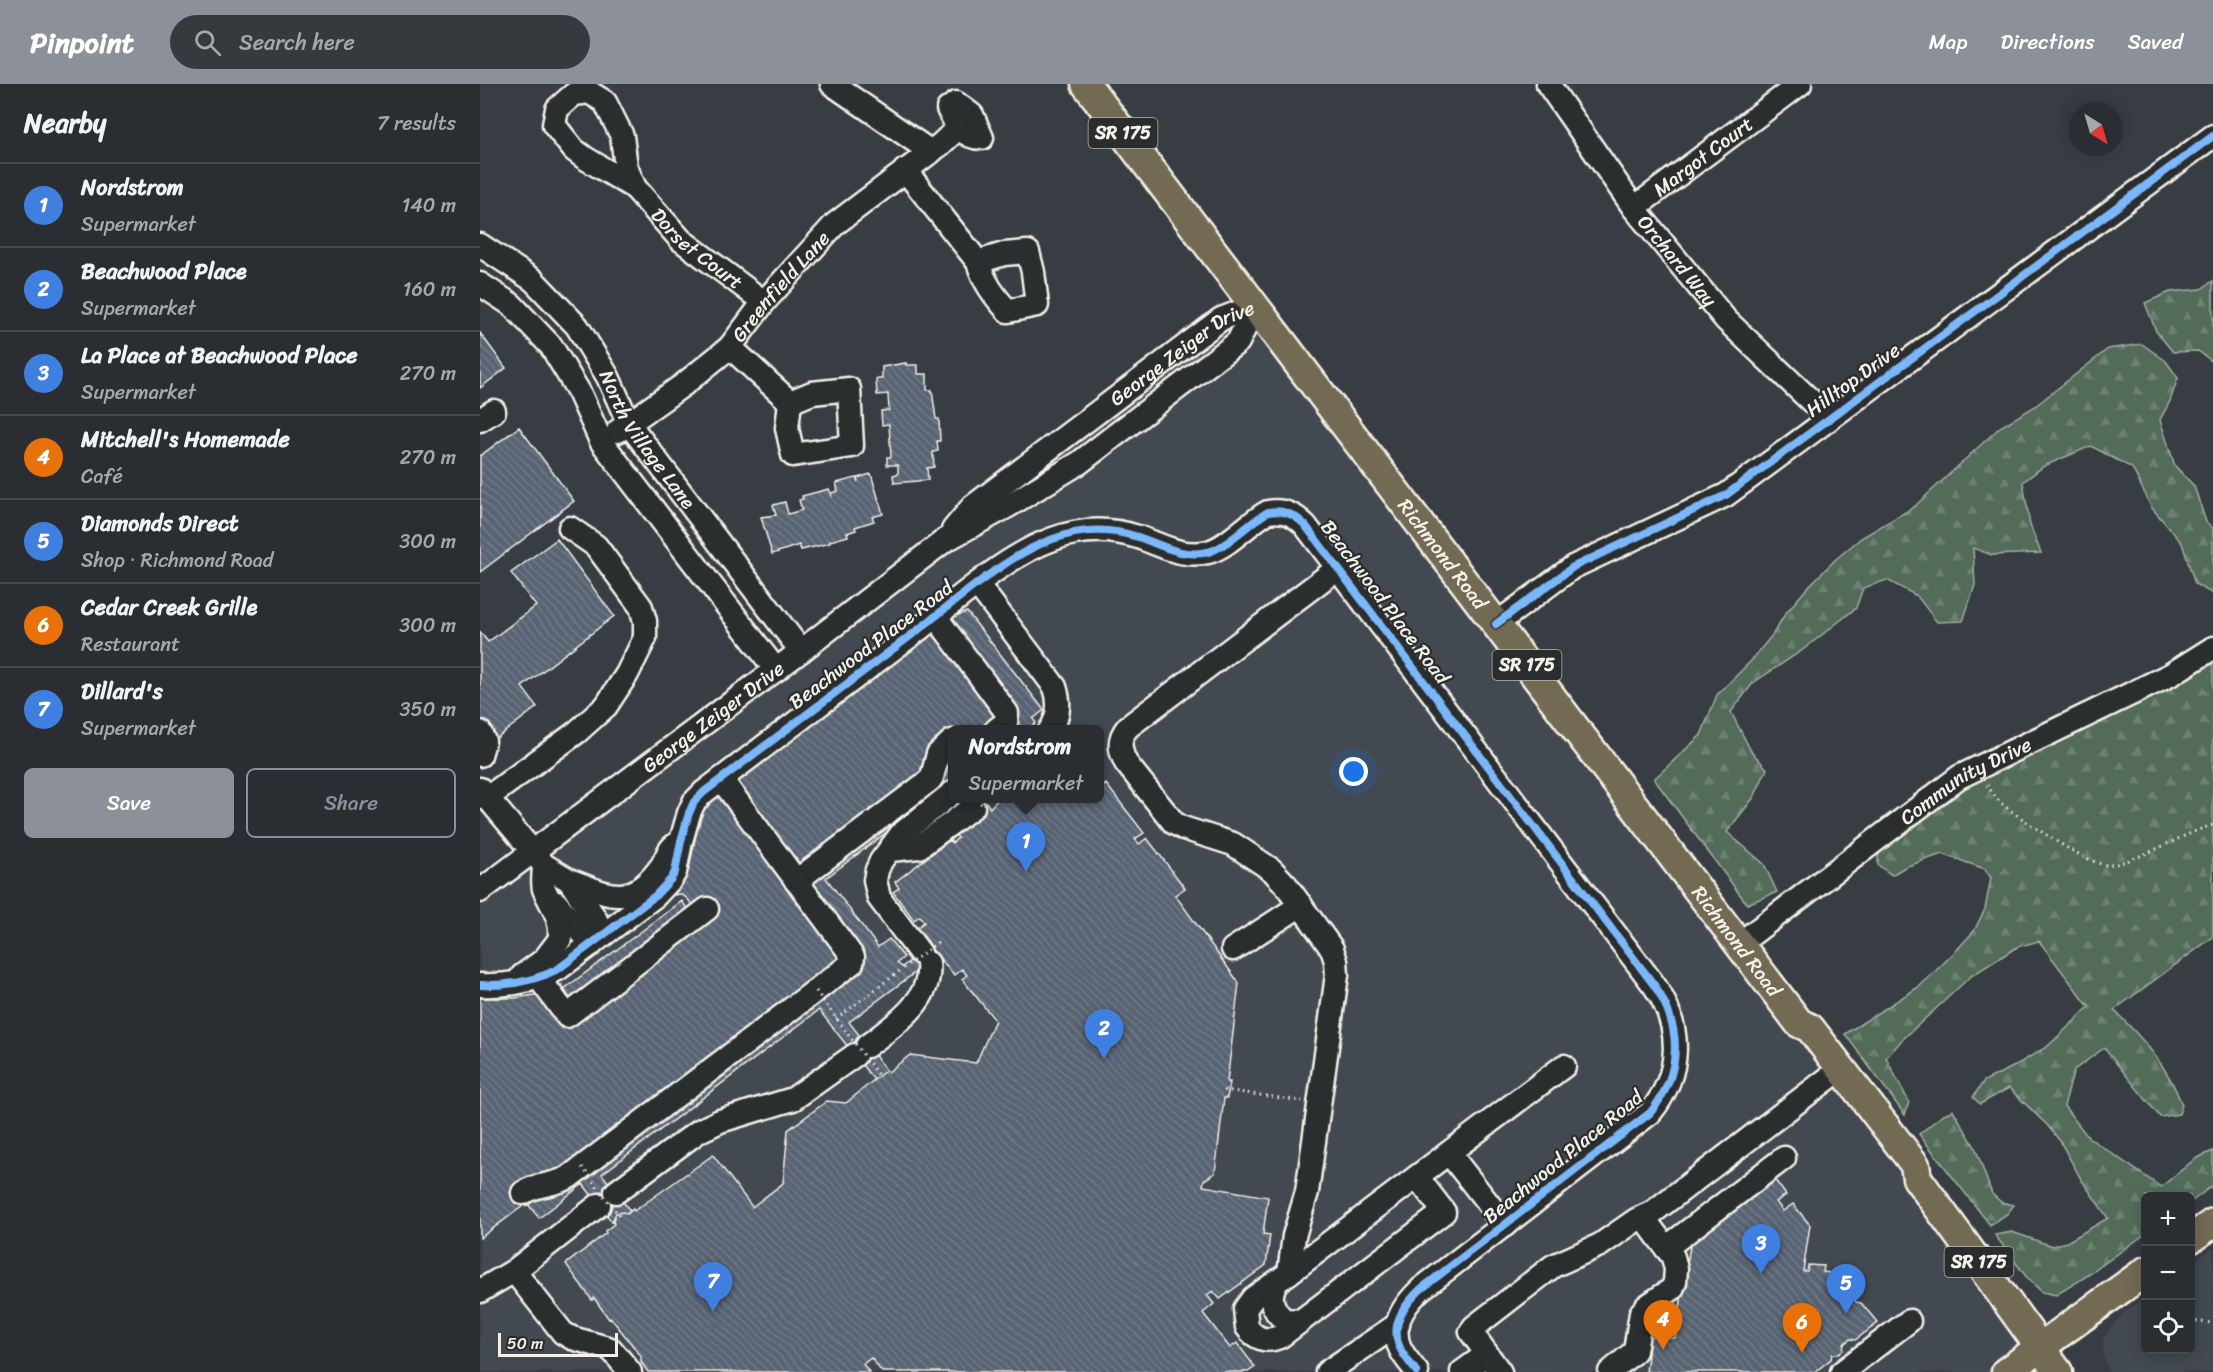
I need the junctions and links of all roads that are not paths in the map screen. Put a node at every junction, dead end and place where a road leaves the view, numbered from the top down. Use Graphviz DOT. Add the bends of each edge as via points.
graph roads {
  1 [pos="832,84"];
  2 [pos="1086,84"];
  3 [pos="1548,84"];
  4 [pos="1800,84"];
  5 [pos="958,128"];
  6 [pos="2213,136"];
  7 [pos="930,152"];
  8 [pos="905,170"];
  9 [pos="634,188"];
  10 [pos="1634,208"];
  11 [pos="480,245"];
  12 [pos="978,262"];
  13 [pos="480,284"];
  14 [pos="764,302"];
  15 [pos="1255,306"];
  16 [pos="730,347"];
  17 [pos="790,402"];
  18 [pos="1829,418"];
  19 [pos="629,424"];
  20 [pos="601,441"];
  21 [pos="570,528"];
  22 [pos="1338,568"];
  23 [pos="978,585"];
  24 [pos="936,616"];
  25 [pos="1496,624"];
  26 [pos="2213,648"];
  27 [pos="801,651"];
  28 [pos="776,670"];
  29 [pos="1002,725"];
  30 [pos="1052,725"];
  31 [pos="480,732"];
  32 [pos="948,744"];
  33 [pos="480,755"];
  34 [pos="721,779"];
  35 [pos="484,793"];
  36 [pos="948,796"];
  37 [pos="978,804"];
  38 [pos="681,841"];
  39 [pos="890,850"];
  40 [pos="543,875"];
  41 [pos="569,880"];
  42 [pos="796,880"];
  43 [pos="591,888"];
  44 [pos="480,891"];
  45 [pos="1301,905"];
  46 [pos="708,909"];
  47 [pos="598,940"];
  48 [pos="1739,944"];
  49 [pos="1233,949"];
  50 [pos="539,978"];
  51 [pos="511,984"];
  52 [pos="480,986"];
  53 [pos="1799,1023"];
  54 [pos="1564,1066"];
  55 [pos="1830,1077"];
  56 [pos="1449,1153"];
  57 [pos="1784,1158"];
  58 [pos="1417,1177"];
  59 [pos="1917,1178"];
  60 [pos="523,1193"];
  61 [pos="1643,1217"];
  62 [pos="2213,1223"];
  63 [pos="1504,1225"];
  64 [pos="2195,1236"];
  65 [pos="1666,1248"];
  66 [pos="514,1271"];
  67 [pos="2141,1274"];
  68 [pos="1282,1278"];
  69 [pos="480,1291"];
  70 [pos="1301,1321"];
  71 [pos="1909,1321"];
  72 [pos="1398,1324"];
  73 [pos="2040,1347"];
  74 [pos="1487,1354"];
  75 [pos="630,1372"];
  76 [pos="1327,1372"];
  77 [pos="1417,1372"];
  78 [pos="1462,1372"];
  79 [pos="1500,1372"];
  80 [pos="1610,1372"];
  81 [pos="1842,1372"];
  82 [pos="2006,1372"];
  83 [pos="2058,1372"];
  1 -- 7 [label="street"];
  2 -- 15 [label="main road, Richmond Road / SR 175"];
  3 -- 10 [label="street, Orchard Way"];
  4 -- 10 [label="street, Margot Court"];
  5 -- 7 [label="street, Greenfield Lane"];
  6 -- 18 [label="street, Hilltop Drive"];
  7 -- 8 [label="street, Greenfield Lane"];
  8 -- 12 [label="street"];
  8 -- 14 [label="street, Greenfield Lane" via="835,224"];
  9 -- 14 [label="street, Dorset Court" via="681,240"];
  10 -- 18 [label="street, Orchard Way" via="1726,320"];
  11 -- 19 [label="street, North Village Lane" via="533,280 577,326 608,377"];
  13 -- 20 [label="street, North Village Lane" via="512,305 551,346 579,392"];
  14 -- 16 [label="street, Greenfield Lane"];
  15 -- 25 [label="main road, Richmond Road / SR 175"];
  15 -- 27 [label="street, George Zeiger Drive" via="1238,342 1106,443 1008,506 944,541"];
  16 -- 17 [label="street"];
  16 -- 19 [label="street, Greenfield Lane"];
  18 -- 25 [label="street, Hilltop Drive" via="1726,495 1573,567"];
  19 -- 20 [label="street, Greenfield Lane"];
  19 -- 27 [label="street, North Village Lane"];
  20 -- 28 [label="street, North Village Lane"];
  21 -- 35 [label="street" via="596,546 641,607 645,638 606,706 577,732"];
  22 -- 23 [label="street, Beachwood Place Road" via="1299,519 1277,510 1260,516 1214,550 1199,553 1174,552 1117,532 1069,534 1029,550"];
  22 -- 45 [label="street" via="1128,727 1120,741 1126,763 1174,823 1248,852 1279,877"];
  22 -- 63 [label="street, Beachwood Place Road" via="1654,985 1674,1028 1672,1073 1650,1113"];
  23 -- 24 [label="street, Beachwood Place Road"];
  23 -- 30 [label="street" via="1055,687 1059,701"];
  24 -- 29 [label="street" via="1007,713"];
  24 -- 34 [label="street, Beachwood Place Road"];
  25 -- 48 [label="main road, Richmond Road / SR 175"];
  26 -- 48 [label="street, Community Drive" via="2170,675 1959,777"];
  27 -- 28 [label="street, George Zeiger Drive"];
  28 -- 40 [label="street, George Zeiger Drive"];
  31 -- 33 [label="street" via="484,741"];
  32 -- 42 [label="street" via="938,753 930,780"];
  34 -- 38 [label="street, Beachwood Place Road" via="694,802"];
  34 -- 42 [label="street"];
  35 -- 40 [label="street"];
  36 -- 39 [label="street" via="900,834"];
  37 -- 39 [label="street" via="919,848"];
  38 -- 43 [label="street" via="670,848 654,876 633,892 612,896"];
  38 -- 47 [label="street, Beachwood Place Road" via="671,879"];
  39 -- 66 [label="street" via="877,870 876,890 885,907 929,953 921,997 861,1051 793,1099 699,1131"];
  40 -- 41 [label="street"];
  40 -- 44 [label="street, George Zeiger Drive"];
  40 -- 47 [label="street"];
  40 -- 51 [label="street" via="559,918 560,939 544,960"];
  41 -- 43 [label="street"];
  41 -- 47 [label="street" via="595,918"];
  42 -- 60 [label="street" via="853,957 852,963 562,1181"];
  43 -- 47 [label="street" via="603,904"];
  45 -- 49 [label="street"];
  45 -- 68 [label="street" via="1332,949 1337,975 1307,1192"];
  46 -- 50 [label="street" via="567,1016"];
  47 -- 50 [label="street, Beachwood Place Road"];
  48 -- 53 [label="main road, Richmond Road / SR 175"];
  50 -- 51 [label="street, Beachwood Place Road"];
  51 -- 52 [label="street, Beachwood Place Road"];
  53 -- 55 [label="main road, Richmond Road / SR 175" via="1800,1036"];
  53 -- 59 [label="main road, Richmond Road / SR 175" via="1810,1028 1916,1165"];
  54 -- 56 [label="street"];
  55 -- 59 [label="main road, Richmond Road / SR 175" via="1905,1173"];
  55 -- 61 [label="street"];
  56 -- 58 [label="street"];
  56 -- 63 [label="street"];
  57 -- 65 [label="street"];
  58 -- 68 [label="street"];
  58 -- 70 [label="street" via="1444,1212"];
  59 -- 73 [label="main road, Richmond Road / SR 175"];
  61 -- 65 [label="street"];
  61 -- 74 [label="street" via="1600,1245 1552,1266 1474,1327 1471,1332"];
  62 -- 64 [label="main road"];
  63 -- 72 [label="street, Beachwood Place Road" via="1421,1289 1405,1306"];
  65 -- 80 [label="street" via="1676,1263 1674,1286 1644,1309 1635,1351"];
  66 -- 69 [label="street"];
  66 -- 75 [label="street" via="563,1333 611,1349"];
  67 -- 73 [label="main road"];
  68 -- 70 [label="street" via="1272,1290 1271,1299 1285,1320"];
  68 -- 70 [label="street" via="1246,1306 1247,1327 1257,1337 1272,1340"];
  71 -- 81 [label="street"];
  72 -- 76 [label="street"];
  72 -- 77 [label="street" via="1400,1348"];
  73 -- 82 [label="main road"];
  73 -- 83 [label="main road, Richmond Road / SR 175"];
  74 -- 78 [label="street"];
  74 -- 79 [label="street"];
}
